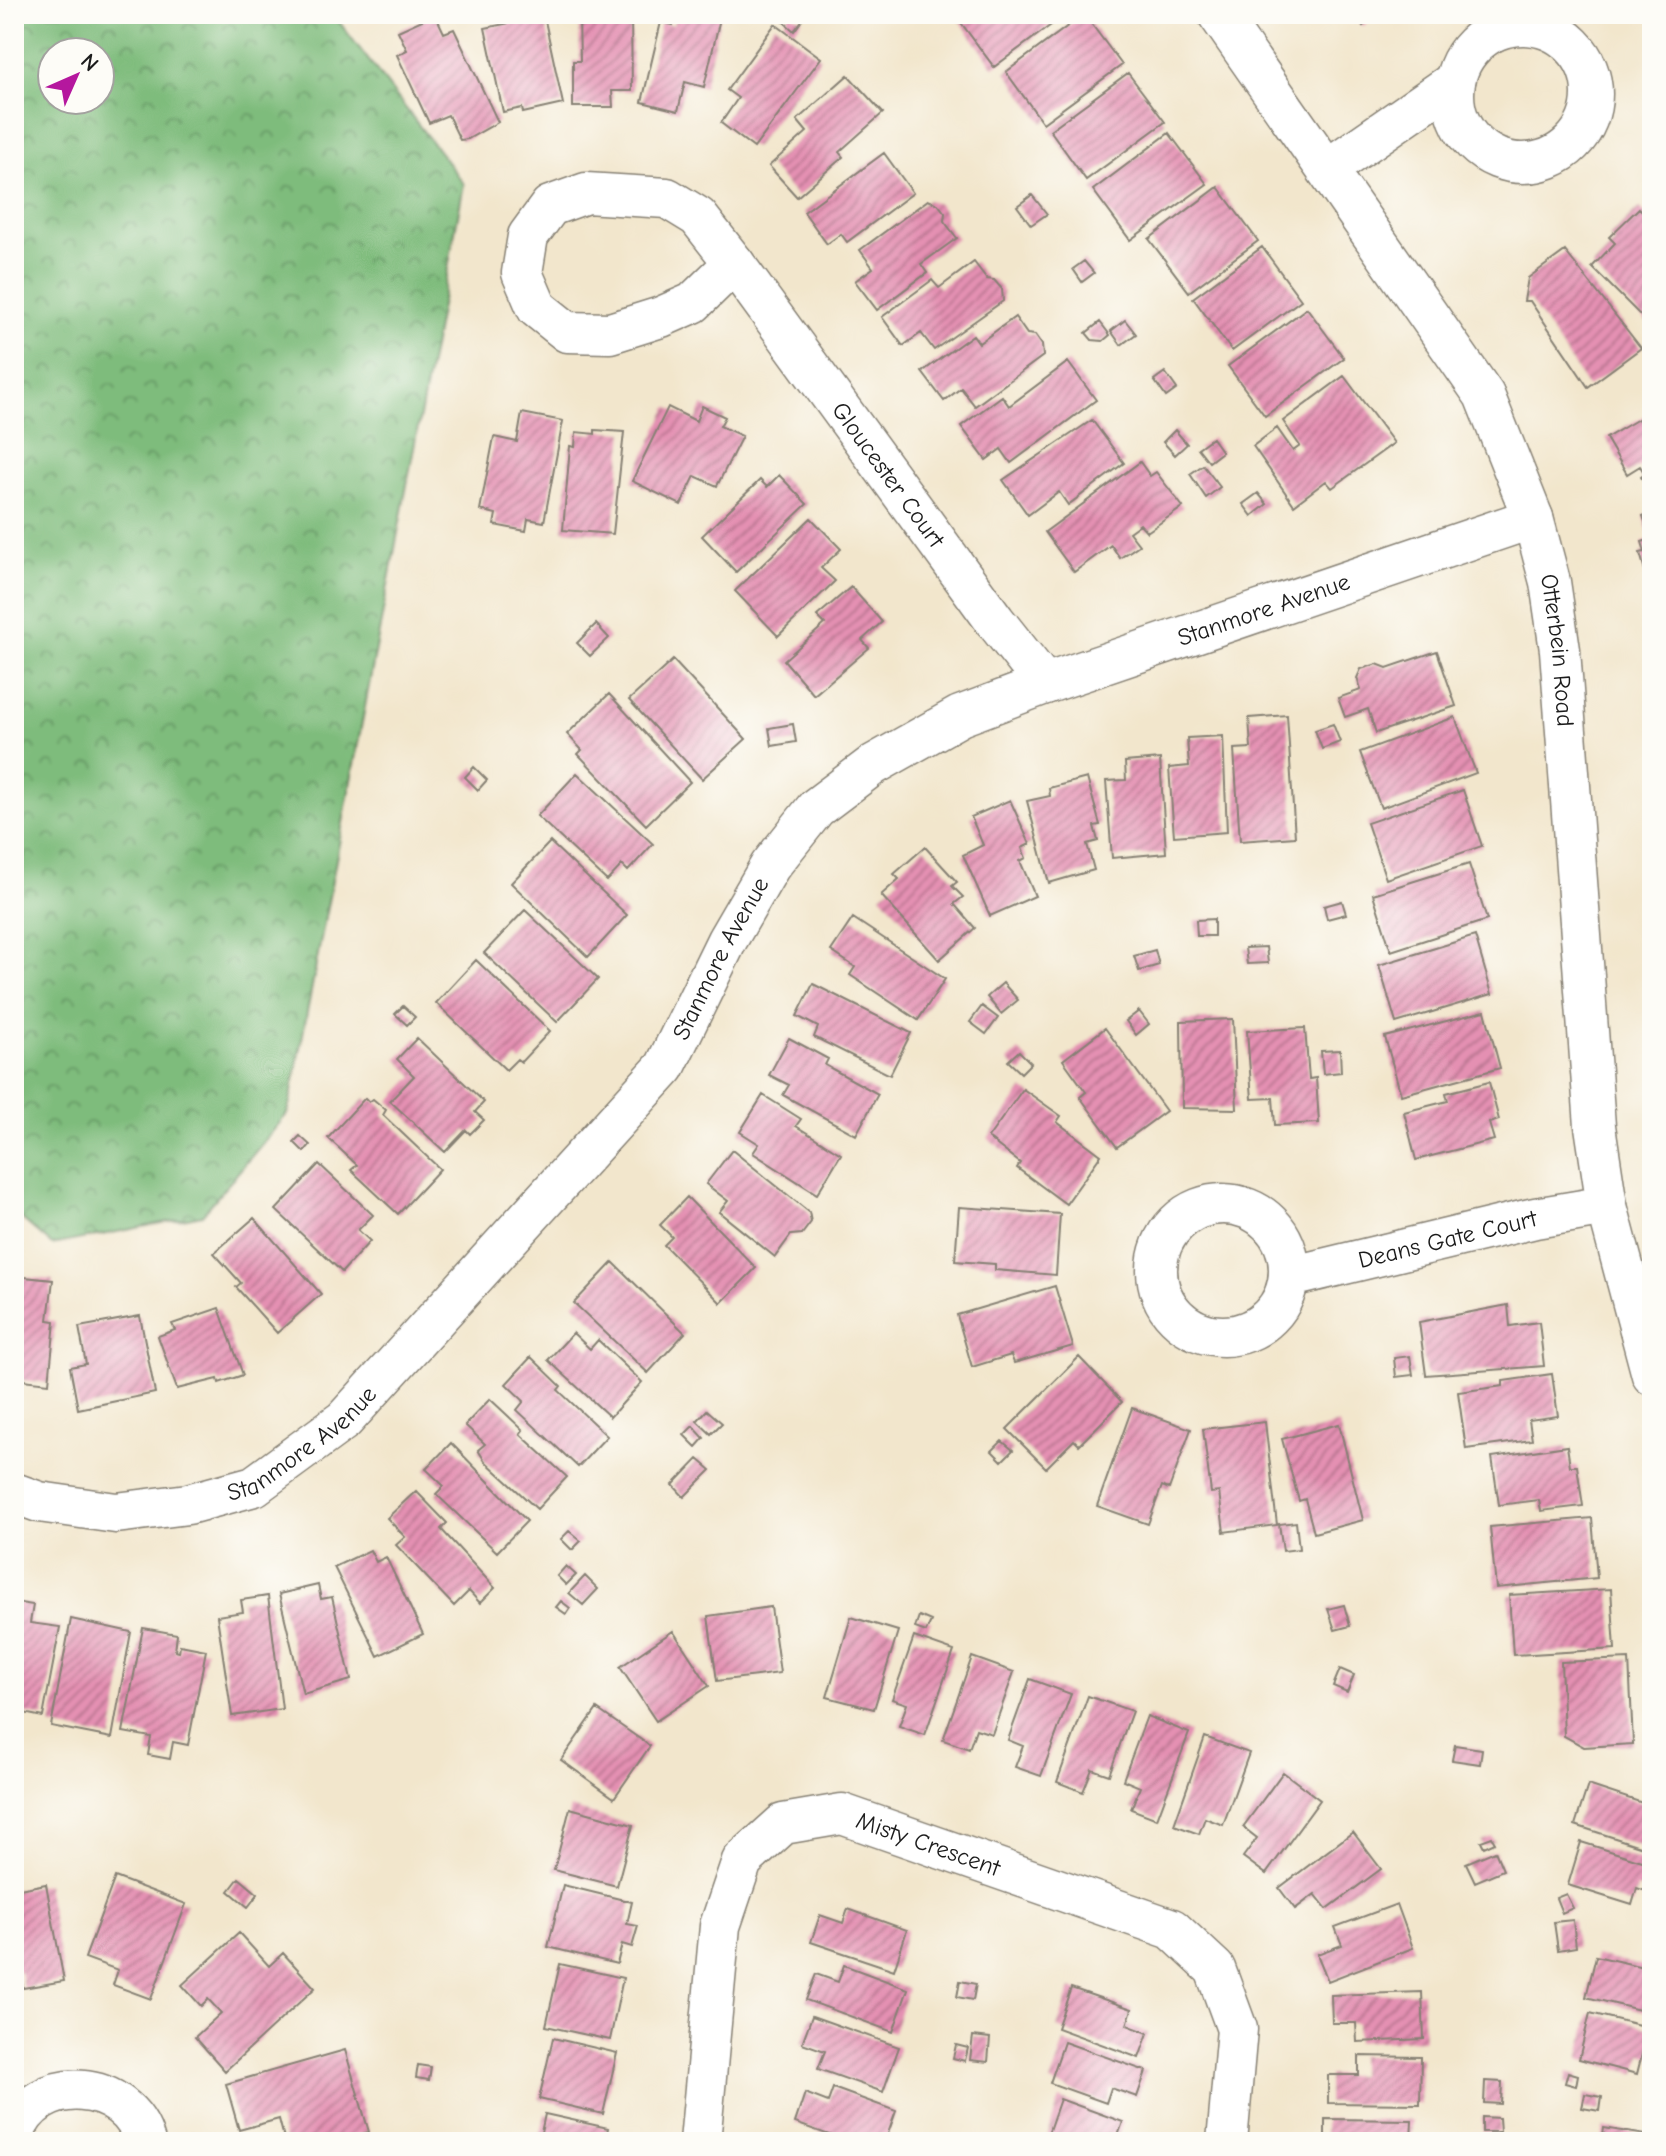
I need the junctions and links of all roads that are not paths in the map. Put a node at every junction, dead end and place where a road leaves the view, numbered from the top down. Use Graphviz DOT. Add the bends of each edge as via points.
graph roads {
  1 [pos="1218,14"];
  2 [pos="1455,81"];
  3 [pos="1328,169"];
  4 [pos="734,263"];
  5 [pos="1533,518"];
  6 [pos="1045,684"];
  7 [pos="1607,1206"];
  8 [pos="1290,1277"];
  9 [pos="1652,1375"];
  10 [pos="14,1493"];
  11 [pos="14,2134"];
  12 [pos="145,2142"];
  13 [pos="700,2142"];
  14 [pos="1227,2142"];
  1 -- 3 [label="street, Otterbein Road"];
  2 -- 3 [label="street"];
  3 -- 5 [label="street, Otterbein Road" via="1484,395"];
  4 -- 4 [label="street, Gloucester Court" via="698,217 667,198 586,193 550,206 528,236 522,273 537,308 567,332 610,333 693,303"];
  4 -- 6 [label="street, Gloucester Court"];
  5 -- 6 [label="street, Stanmore Avenue"];
  5 -- 7 [label="street, Otterbein Road" via="1560,650 1593,1110"];
  6 -- 10 [label="street, Stanmore Avenue" via="960,716 873,765 816,808 770,866 665,1067 344,1420 301,1455 254,1486 188,1504 116,1513 39,1502"];
  7 -- 8 [label="street, Deans Gate Court" via="1535,1218"];
  7 -- 9 [label="street, Otterbein Road"];
  11 -- 12 [label="street" via="27,2111 53,2093 76,2089 109,2096 129,2110"];
  13 -- 14 [label="street, Misty Crescent" via="720,1926 742,1861 783,1824 842,1814 1172,1929 1215,1969 1237,2029"];
}
